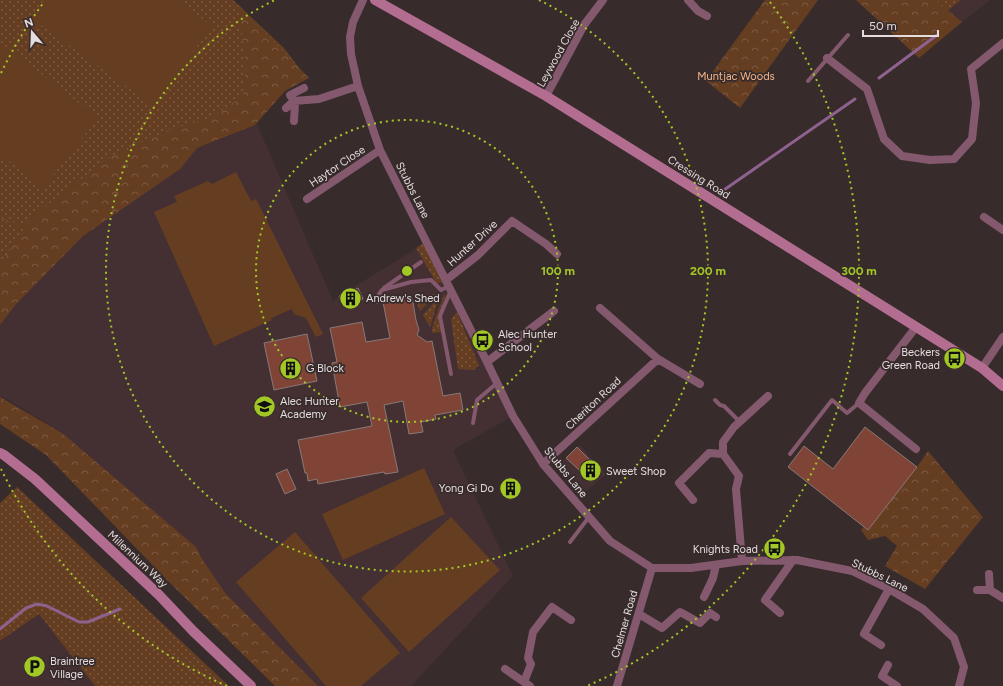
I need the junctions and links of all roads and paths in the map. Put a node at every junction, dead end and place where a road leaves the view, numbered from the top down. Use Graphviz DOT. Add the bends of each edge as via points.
graph roads {
  1 [pos="363,0"];
  2 [pos="375,0"];
  3 [pos="603,0"];
  4 [pos="688,0"];
  5 [pos="707,16"];
  6 [pos="848,35"];
  7 [pos="1003,43"];
  8 [pos="827,58"];
  9 [pos="808,81"];
  10 [pos="358,86"];
  11 [pos="304,88"];
  12 [pos="546,96"];
  13 [pos="294,101"];
  14 [pos="286,108"];
  15 [pos="294,121"];
  16 [pos="380,150"];
  17 [pos="307,199"];
  18 [pos="984,217"];
  19 [pos="1003,230"];
  20 [pos="557,254"];
  21 [pos="421,262"];
  22 [pos="449,285"];
  23 [pos="382,290"];
  24 [pos="378,302"];
  25 [pos="600,308"];
  26 [pos="554,311"];
  27 [pos="916,326"];
  28 [pos="1003,337"];
  29 [pos="658,358"];
  30 [pos="487,362"];
  31 [pos="982,368"];
  32 [pos="451,374"];
  33 [pos="497,383"];
  34 [pos="700,384"];
  35 [pos="1003,386"];
  36 [pos="768,396"];
  37 [pos="715,400"];
  38 [pos="859,403"];
  39 [pos="740,422"];
  40 [pos="473,423"];
  41 [pos="916,448"];
  42 [pos="723,454"];
  43 [pos="790,454"];
  44 [pos="1,456"];
  45 [pos="543,464"];
  46 [pos="693,500"];
  47 [pos="589,517"];
  48 [pos="570,542"];
  49 [pos="793,560"];
  50 [pos="742,561"];
  51 [pos="716,564"];
  52 [pos="652,568"];
  53 [pos="989,574"];
  54 [pos="888,589"];
  55 [pos="977,590"];
  56 [pos="990,590"];
  57 [pos="704,597"];
  58 [pos="1003,598"];
  59 [pos="780,612"];
  60 [pos="639,614"];
  61 [pos="716,617"];
  62 [pos="571,620"];
  63 [pos="881,645"];
  64 [pos="888,665"];
  65 [pos="505,669"];
  66 [pos="527,684"];
  67 [pos="251,686"];
  68 [pos="618,686"];
  69 [pos="897,686"];
  70 [pos="959,686"];
  1 -- 10 [label="street, Stubbs Lane" via="353,22 350,37"];
  2 -- 12 [label="street, Cressing Road"];
  3 -- 12 [label="street, Leywood Close" via="584,25"];
  4 -- 5 [label="street"];
  6 -- 8 [label="lane"];
  7 -- 8 [label="street" via="971,69 976,103 972,139 954,159 930,160 902,156 884,139 867,89"];
  8 -- 9 [label="lane"];
  10 -- 13 [label="street" via="319,99"];
  10 -- 16 [label="street, Stubbs Lane"];
  11 -- 13 [label="street" via="290,95"];
  12 -- 27 [label="street, Cressing Road"];
  13 -- 14 [label="street"];
  13 -- 15 [label="street"];
  16 -- 17 [label="street, Haytor Close"];
  16 -- 22 [label="street, Stubbs Lane"];
  18 -- 19 [label="street"];
  20 -- 22 [label="street, Hunter Drive" via="512,222"];
  21 -- 23 [label="lane"];
  22 -- 23 [label="lane" via="441,290 431,280 411,282"];
  22 -- 30 [label="street, Stubbs Lane"];
  22 -- 32 [label="lane" via="440,316"];
  23 -- 24 [label="lane" via="375,300"];
  25 -- 29 [label="street"];
  26 -- 30 [label="street"];
  27 -- 31 [label="street, Cressing Road"];
  27 -- 38 [label="street"];
  28 -- 31 [label="street"];
  29 -- 34 [label="street"];
  29 -- 45 [label="street, Cheriton Road"];
  30 -- 33 [label="street, Stubbs Lane"];
  31 -- 35 [label="street, Cressing Road"];
  33 -- 40 [label="lane" via="477,400"];
  33 -- 45 [label="street, Stubbs Lane" via="513,416"];
  36 -- 39 [label="street"];
  37 -- 39 [label="lane"];
  38 -- 41 [label="street"];
  38 -- 43 [label="lane" via="847,413 832,400"];
  39 -- 42 [label="street" via="723,442"];
  42 -- 46 [label="street" via="709,453 679,483"];
  42 -- 50 [label="street" via="739,476 736,489"];
  44 -- 67 [label="street, Millennium Way" via="35,479"];
  45 -- 47 [label="street, Stubbs Lane"];
  47 -- 48 [label="lane"];
  47 -- 52 [label="street, Stubbs Lane" via="610,541"];
  49 -- 50 [label="street, Stubbs Lane"];
  49 -- 54 [label="street, Stubbs Lane" via="852,571"];
  49 -- 59 [label="street" via="765,600"];
  50 -- 51 [label="street, Stubbs Lane"];
  51 -- 52 [label="street, Stubbs Lane" via="691,568"];
  51 -- 57 [label="street"];
  52 -- 60 [label="street, Chelmer Road"];
  53 -- 56 [label="street"];
  54 -- 63 [label="street" via="864,634"];
  54 -- 70 [label="street, Stubbs Lane" via="923,609 954,638 964,668"];
  55 -- 56 [label="street"];
  56 -- 58 [label="street"];
  60 -- 61 [label="street" via="662,628 680,612 700,624 710,613"];
  60 -- 68 [label="street, Chelmer Road"];
  62 -- 66 [label="street" via="552,607 533,632"];
  64 -- 69 [label="street" via="882,676"];
  65 -- 66 [label="street"];
}
